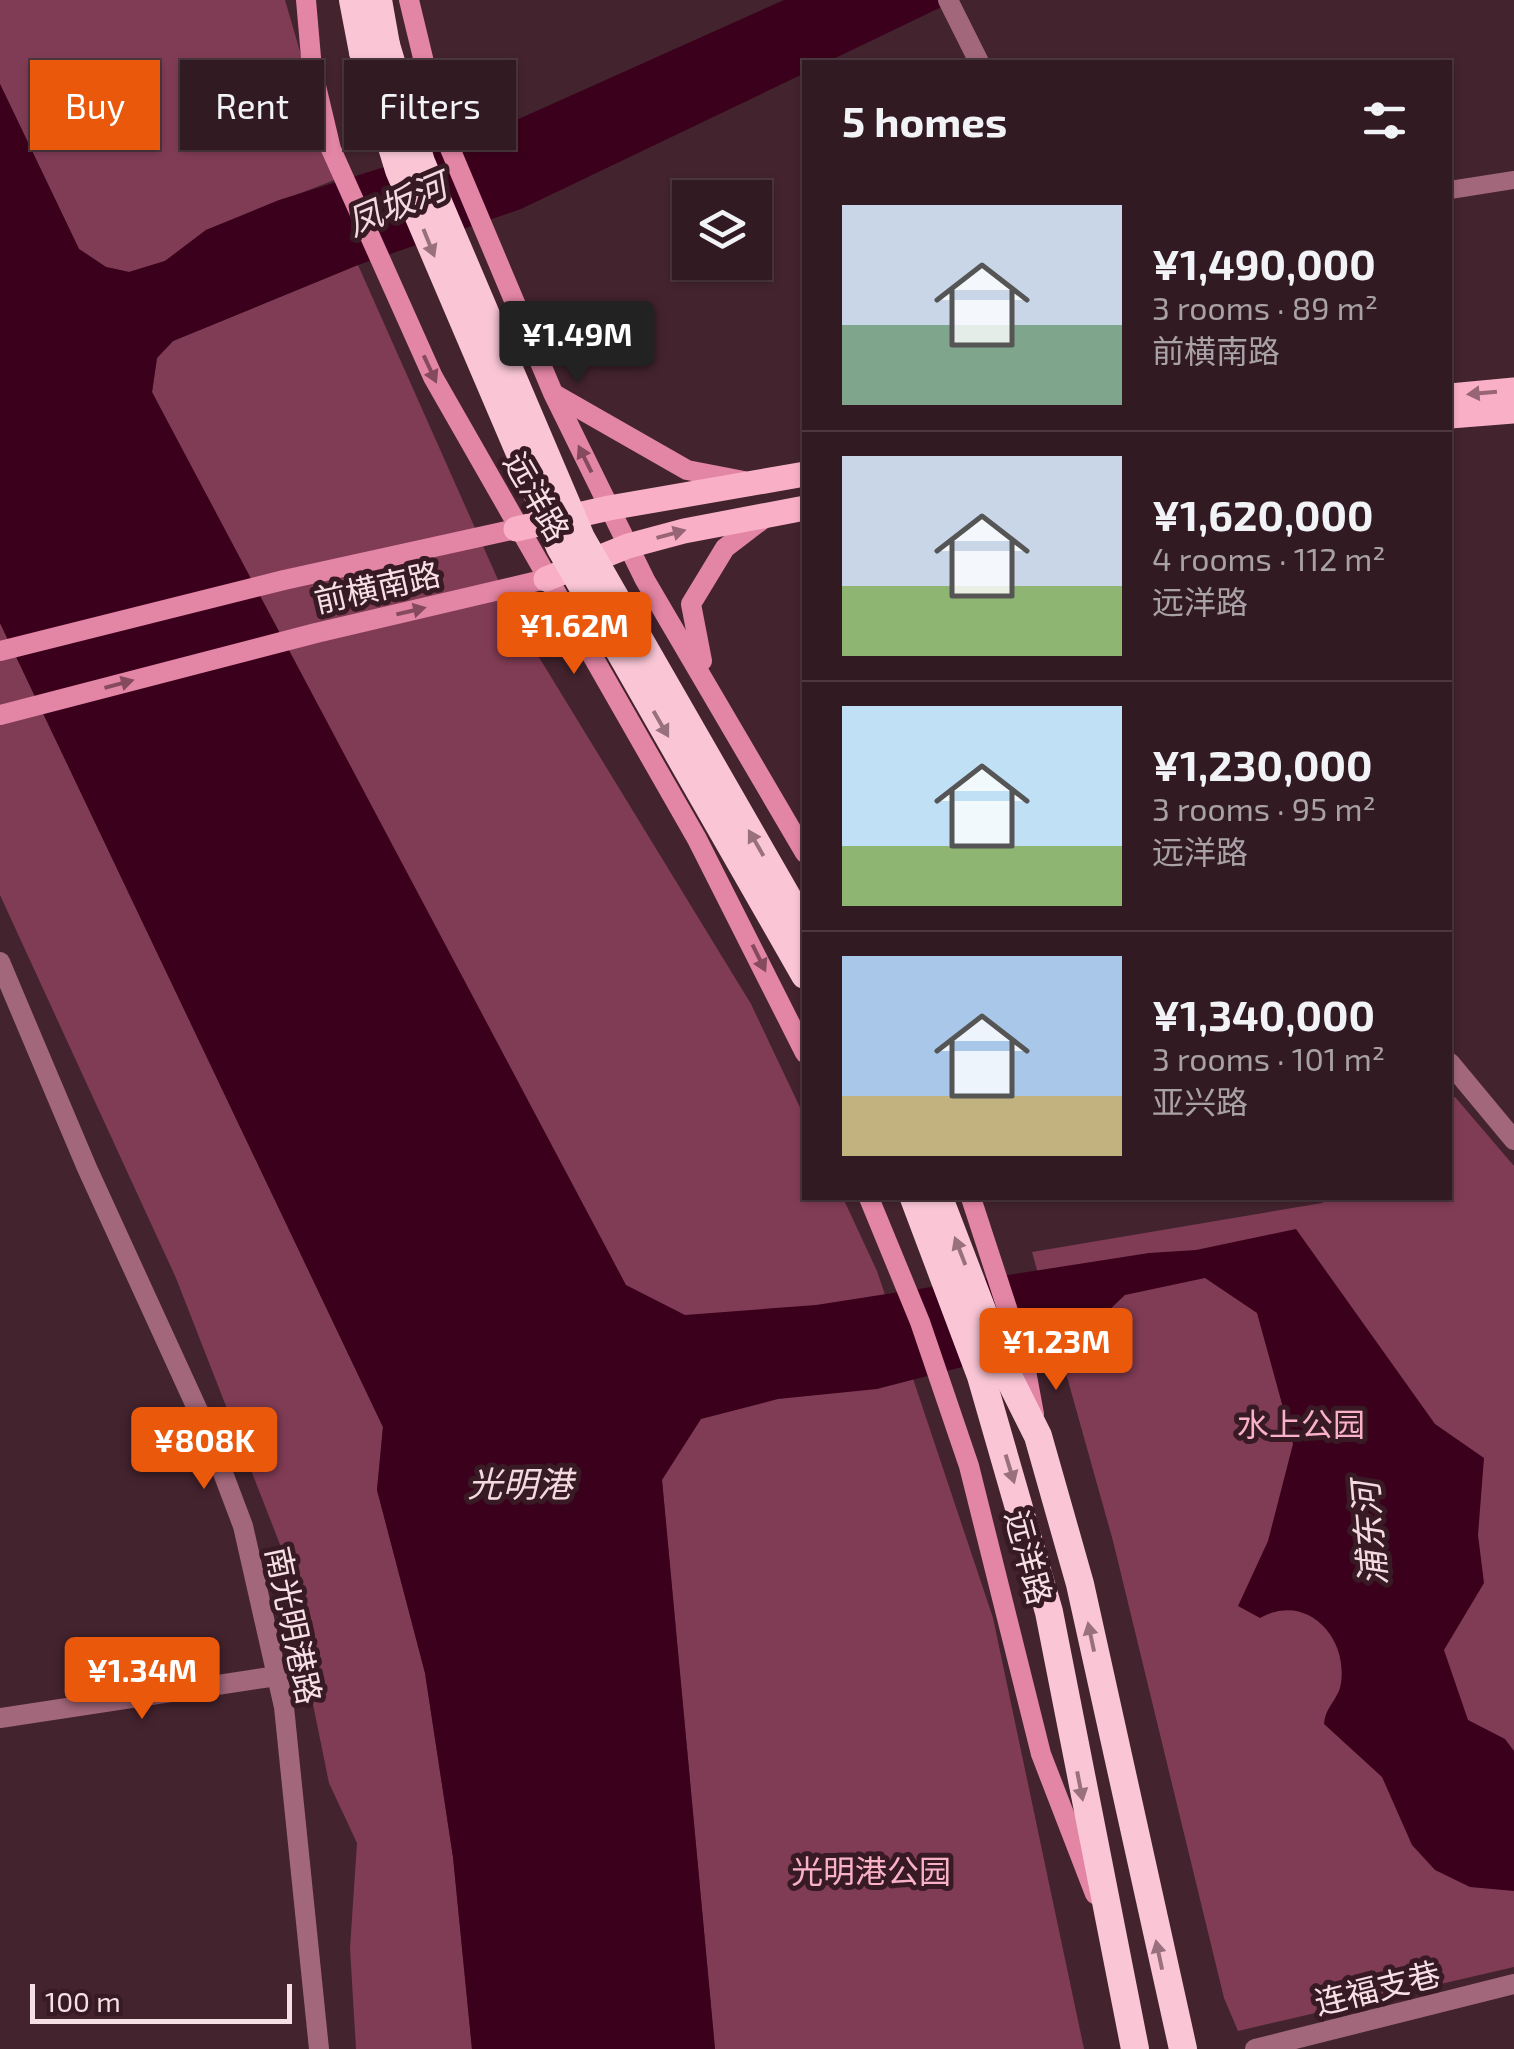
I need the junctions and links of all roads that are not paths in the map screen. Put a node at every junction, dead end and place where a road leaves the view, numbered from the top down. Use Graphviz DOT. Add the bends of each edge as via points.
graph roads {
  1 [pos="306,0"];
  2 [pos="353,0"];
  3 [pos="378,0"];
  4 [pos="408,0"];
  5 [pos="948,0"];
  6 [pos="374,49"];
  7 [pos="977,60"];
  8 [pos="1514,180"];
  9 [pos="1452,190"];
  10 [pos="1514,390"];
  11 [pos="553,393"];
  12 [pos="1452,396"];
  13 [pos="1514,411"];
  14 [pos="1452,416"];
  15 [pos="802,475"];
  16 [pos="756,483"];
  17 [pos="609,508"];
  18 [pos="802,509"];
  19 [pos="767,516"];
  20 [pos="516,529"];
  21 [pos="628,546"];
  22 [pos="546,579"];
  23 [pos="0,651"];
  24 [pos="706,678"];
  25 [pos="0,715"];
  26 [pos="802,848"];
  27 [pos="802,923"];
  28 [pos="0,962"];
  29 [pos="802,969"];
  30 [pos="802,1047"];
  31 [pos="1452,1065"];
  32 [pos="1514,1140"];
  33 [pos="871,1200"];
  34 [pos="915,1200"];
  35 [pos="940,1200"];
  36 [pos="973,1200"];
  37 [pos="1003,1369"];
  38 [pos="277,1676"];
  39 [pos="0,1718"];
  40 [pos="1112,1938"];
  41 [pos="1514,1984"];
  42 [pos="319,2049"];
  43 [pos="1135,2049"];
  44 [pos="1182,2049"];
  45 [pos="1255,2049"];
  1 -- 20 [label="main road, 远洋路, one-way" via="317,98 340,172 448,408"];
  2 -- 6 [label="highway"];
  3 -- 6 [label="highway"];
  4 -- 11 [label="main road, 远洋路" via="438,120"];
  5 -- 7 [label="street"];
  27 -- 6 [label="highway, one-way, bridge" via="581,538"];
  6 -- 29 [label="highway, one-way, bridge" via="399,170 560,547"];
  8 -- 9 [label="street"];
  10 -- 12 [label="main road, one-way"];
  11 -- 16 [label="main road, 前横南路" via="687,470"];
  17 -- 11 [label="main road, 远洋路, one-way"];
  13 -- 14 [label="main road"];
  15 -- 16 [label="main road, 前横南路"];
  16 -- 17 [label="main road, 前横南路"];
  17 -- 20 [label="main road, 前横南路"];
  17 -- 21 [label="main road, 远洋路"];
  18 -- 19 [label="main road, 前横南路"];
  21 -- 19 [label="main road, 前横南路, one-way"];
  19 -- 24 [label="main road, 前横南路" via="725,548 691,604"];
  20 -- 22 [label="main road, 远洋路"];
  20 -- 23 [label="main road, 前横南路"];
  21 -- 22 [label="main road, 前横南路"];
  21 -- 24 [label="main road, 远洋路"];
  25 -- 22 [label="main road, 前横南路, one-way"];
  22 -- 30 [label="main road, 远洋路, one-way" via="697,839"];
  24 -- 26 [label="main road, 远洋路"];
  28 -- 38 [label="street, 南光明港路" via="216,1453 243,1526"];
  31 -- 32 [label="street"];
  33 -- 40 [label="main road, 远洋路" via="942,1384 991,1544 1041,1754"];
  34 -- 37 [label="highway"];
  37 -- 35 [label="highway, one-way"];
  36 -- 37 [label="main road, 远洋路" via="990,1247"];
  37 -- 40 [label="highway, 远洋路, one-way"];
  44 -- 37 [label="highway, 远洋路, one-way" via="1080,1584 1038,1436"];
  38 -- 39 [label="street"];
  38 -- 42 [label="street, 南光明港路"];
  40 -- 43 [label="highway, 远洋路"];
  41 -- 45 [label="street, 连福支巷"];
}
